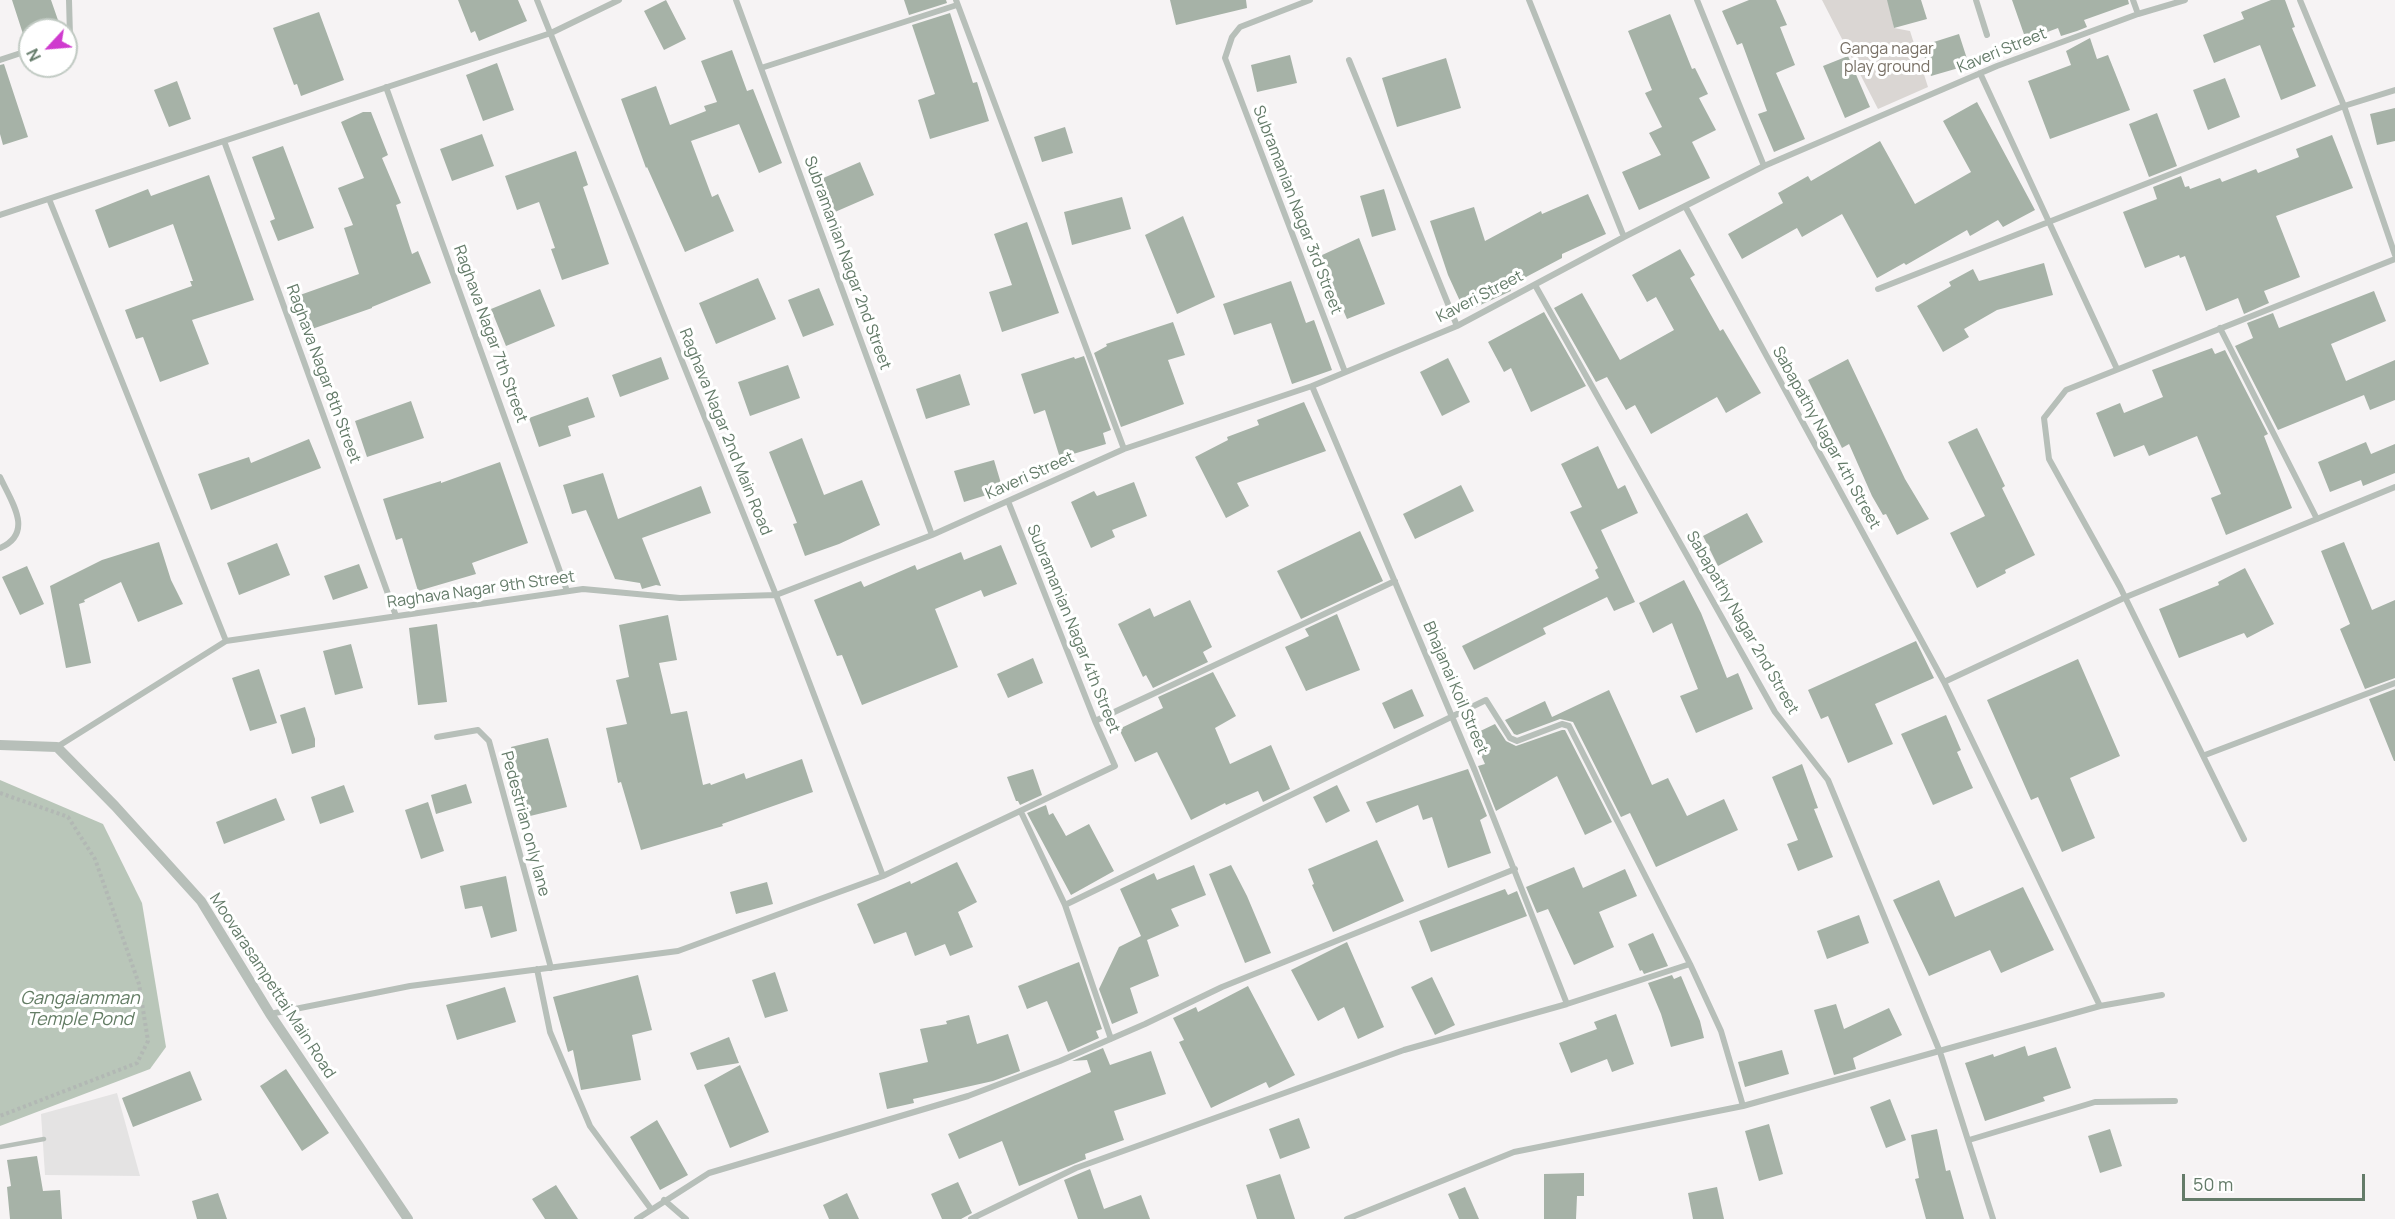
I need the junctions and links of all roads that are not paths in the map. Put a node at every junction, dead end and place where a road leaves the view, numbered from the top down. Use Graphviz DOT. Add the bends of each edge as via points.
graph roads {
  1 [pos="69,0"];
  2 [pos="537,0"];
  3 [pos="619,0"];
  4 [pos="736,0"];
  5 [pos="1310,0"];
  6 [pos="1529,0"];
  7 [pos="1697,0"];
  8 [pos="1976,0"];
  9 [pos="2133,0"];
  10 [pos="2186,0"];
  11 [pos="2300,0"];
  12 [pos="957,2"];
  13 [pos="2138,14"];
  14 [pos="70,18"];
  15 [pos="550,33"];
  16 [pos="1988,35"];
  17 [pos="18,54"];
  18 [pos="0,60"];
  19 [pos="1349,60"];
  20 [pos="761,68"];
  21 [pos="1980,73"];
  22 [pos="386,87"];
  23 [pos="2395,90"];
  24 [pos="2344,106"];
  25 [pos="225,141"];
  26 [pos="1764,166"];
  27 [pos="49,199"];
  28 [pos="1685,206"];
  29 [pos="0,215"];
  30 [pos="2048,221"];
  31 [pos="1624,237"];
  32 [pos="2395,257"];
  33 [pos="1535,285"];
  34 [pos="1878,289"];
  35 [pos="1456,326"];
  36 [pos="2220,328"];
  37 [pos="2117,369"];
  38 [pos="1345,372"];
  39 [pos="1312,386"];
  40 [pos="1124,449"];
  41 [pos="0,477"];
  42 [pos="2395,487"];
  43 [pos="1008,501"];
  44 [pos="2317,519"];
  45 [pos="932,535"];
  46 [pos="0,548"];
  47 [pos="1395,581"];
  48 [pos="567,591"];
  49 [pos="776,595"];
  50 [pos="2126,597"];
  51 [pos="396,616"];
  52 [pos="226,642"];
  53 [pos="1944,682"];
  54 [pos="2395,683"];
  55 [pos="1451,715"];
  56 [pos="1095,721"];
  57 [pos="437,737"];
  58 [pos="0,745"];
  59 [pos="57,747"];
  60 [pos="2205,755"];
  61 [pos="1021,812"];
  62 [pos="2244,839"];
  63 [pos="1515,869"];
  64 [pos="883,876"];
  65 [pos="1065,905"];
  66 [pos="1690,964"];
  67 [pos="551,968"];
  68 [pos="537,969"];
  69 [pos="2162,995"];
  70 [pos="1567,1004"];
  71 [pos="2100,1006"];
  72 [pos="270,1014"];
  73 [pos="1111,1039"];
  74 [pos="1940,1053"];
  75 [pos="2175,1101"];
  76 [pos="1743,1107"];
  77 [pos="44,1139"];
  78 [pos="1969,1140"];
  79 [pos="0,1147"];
  80 [pos="664,1200"];
  81 [pos="651,1209"];
  82 [pos="408,1219"];
  83 [pos="637,1219"];
  84 [pos="686,1219"];
  85 [pos="971,1219"];
  86 [pos="1347,1219"];
  87 [pos="1993,1219"];
  1 -- 14 [label="street"];
  2 -- 15 [label="street, Raghava Nagar 2nd Main Road"];
  3 -- 15 [label="street"];
  4 -- 20 [label="street, Subramanian Nagar 2nd Street"];
  5 -- 38 [label="street, Subramanian Nagar 3rd Street" via="1240,27 1225,58"];
  6 -- 31 [label="street"];
  7 -- 26 [label="street"];
  8 -- 16 [label="street"];
  9 -- 13 [label="street"];
  10 -- 13 [label="street, Kaveri Street"];
  11 -- 24 [label="street"];
  12 -- 20 [label="street"];
  12 -- 40 [label="street"];
  13 -- 21 [label="street, Kaveri Street"];
  15 -- 22 [label="street"];
  15 -- 49 [label="street, Raghava Nagar 2nd Main Road"];
  17 -- 18 [label="street"];
  19 -- 35 [label="street"];
  20 -- 45 [label="street, Subramanian Nagar 2nd Street"];
  21 -- 26 [label="street, Kaveri Street"];
  21 -- 30 [label="street"];
  22 -- 25 [label="street"];
  22 -- 48 [label="street, Raghava Nagar 7th Street"];
  23 -- 24 [label="street"];
  24 -- 30 [label="street"];
  24 -- 32 [label="street"];
  25 -- 27 [label="street"];
  25 -- 51 [label="street, Raghava Nagar 8th Street"];
  26 -- 28 [label="street, Kaveri Street"];
  27 -- 29 [label="street"];
  27 -- 52 [label="street"];
  28 -- 31 [label="street, Kaveri Street"];
  28 -- 53 [label="street, Sabapathy Nagar 4th Street"];
  30 -- 34 [label="street"];
  30 -- 37 [label="street"];
  31 -- 33 [label="street, Kaveri Street"];
  32 -- 36 [label="street"];
  33 -- 35 [label="street, Kaveri Street"];
  33 -- 74 [label="street, Sabapathy Nagar 2nd Street" via="1775,712 1828,780"];
  35 -- 38 [label="street, Kaveri Street"];
  36 -- 37 [label="street"];
  36 -- 44 [label="street"];
  37 -- 50 [label="street" via="2067,390 2044,418 2049,459"];
  38 -- 39 [label="street, Kaveri Street"];
  39 -- 40 [label="street, Kaveri Street"];
  39 -- 47 [label="street, Bhajanai Koil Street"];
  40 -- 43 [label="street, Kaveri Street"];
  41 -- 46 [label="street" via="20,525 15,538"];
  42 -- 44 [label="street"];
  43 -- 45 [label="street, Kaveri Street"];
  43 -- 56 [label="street, Subramanian Nagar 4th Street"];
  44 -- 50 [label="street"];
  45 -- 49 [label="street, Kaveri Street"];
  47 -- 55 [label="street, Bhajanai Koil Street"];
  47 -- 56 [label="street"];
  48 -- 49 [label="street, Raghava Nagar 9th Street" via="583,588 680,598"];
  48 -- 51 [label="street, Raghava Nagar 9th Street"];
  49 -- 64 [label="street, Raghava Nagar 2nd Main Road"];
  50 -- 53 [label="street"];
  50 -- 60 [label="street"];
  51 -- 52 [label="street, Raghava Nagar 9th Street"];
  52 -- 59 [label="street"];
  53 -- 71 [label="street, Sabapathy Nagar 4th Street"];
  54 -- 60 [label="street"];
  55 -- 63 [label="street, Bhajanai Koil Street"];
  55 -- 65 [label="street"];
  55 -- 66 [label="street" via="1486,700 1510,738 1517,741 1562,724 1569,726"];
  56 -- 61 [label="street, Subramanian Nagar 4th Street" via="1115,766"];
  57 -- 67 [label="street, Pedestrian only lane" via="478,730 489,741"];
  58 -- 59 [label="street"];
  59 -- 72 [label="street, Moovarasampettai Main Road" via="201,901"];
  60 -- 62 [label="street"];
  61 -- 64 [label="street"];
  61 -- 65 [label="street"];
  63 -- 70 [label="street, Bhajanai Koil Street"];
  63 -- 73 [label="street" via="1222,987"];
  64 -- 67 [label="street" via="678,951"];
  65 -- 73 [label="street"];
  66 -- 70 [label="street"];
  66 -- 76 [label="street" via="1721,1031"];
  67 -- 68 [label="street"];
  68 -- 72 [label="street" via="410,986"];
  68 -- 81 [label="street" via="550,1032 590,1126"];
  69 -- 71 [label="street"];
  70 -- 85 [label="street" via="1404,1050 1109,1156"];
  71 -- 74 [label="street"];
  72 -- 82 [label="street, Moovarasampettai Main Road"];
  73 -- 80 [label="street" via="968,1096 709,1173"];
  74 -- 76 [label="street"];
  74 -- 78 [label="street, Sabapathy Nagar 2nd Street"];
  75 -- 78 [label="street" via="2095,1102"];
  76 -- 86 [label="street" via="1514,1152"];
  77 -- 79 [label="lane"];
  78 -- 87 [label="street, Sabapathy Nagar 2nd Street"];
  80 -- 81 [label="street"];
  80 -- 84 [label="street"];
  81 -- 83 [label="street"];
}
